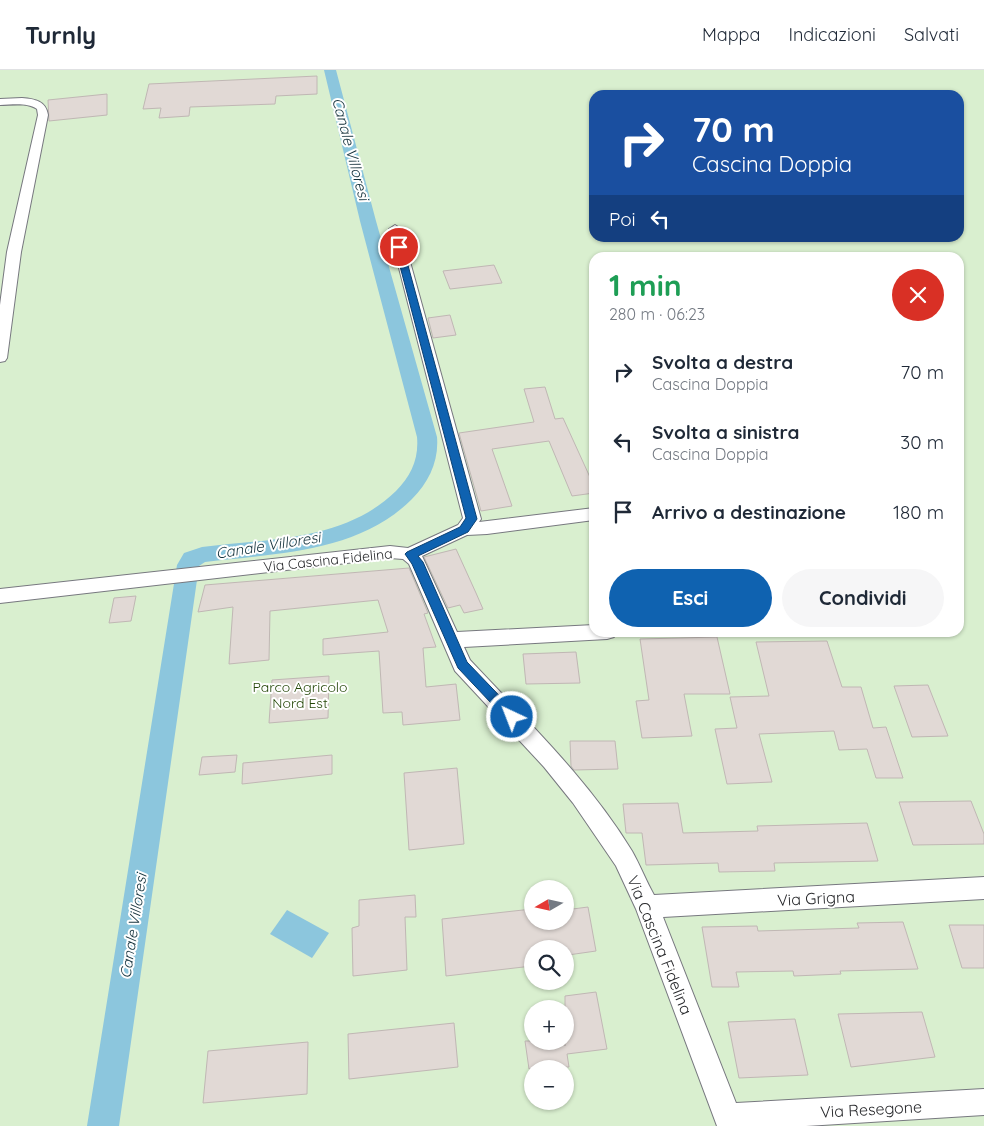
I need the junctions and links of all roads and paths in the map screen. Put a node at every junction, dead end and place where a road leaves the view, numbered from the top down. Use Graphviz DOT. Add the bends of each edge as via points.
graph roads {
  1 [pos="0,102"];
  2 [pos="394,229"];
  3 [pos="0,358"];
  4 [pos="589,515"];
  5 [pos="464,529"];
  6 [pos="410,554"];
  7 [pos="0,596"];
  8 [pos="589,633"];
  9 [pos="450,640"];
  10 [pos="984,888"];
  11 [pos="647,907"];
  12 [pos="984,1102"];
  13 [pos="729,1122"];
  1 -- 3 [label="street" via="38,104 43,115 14,252"];
  2 -- 5 [label="street" via="472,519"];
  4 -- 5 [label="street"];
  5 -- 6 [label="street"];
  6 -- 7 [label="street, Via Cascina Fidelina" via="390,552"];
  6 -- 9 [label="street, Via Cascina Fidelina" via="417,562"];
  8 -- 9 [label="street"];
  9 -- 11 [label="street, Via Cascina Fidelina" via="462,665 552,760 581,796 624,859"];
  10 -- 11 [label="street, Via Grigna"];
  11 -- 13 [label="street, Via Cascina Fidelina"];
  12 -- 13 [label="street, Via Resegone"];
}
